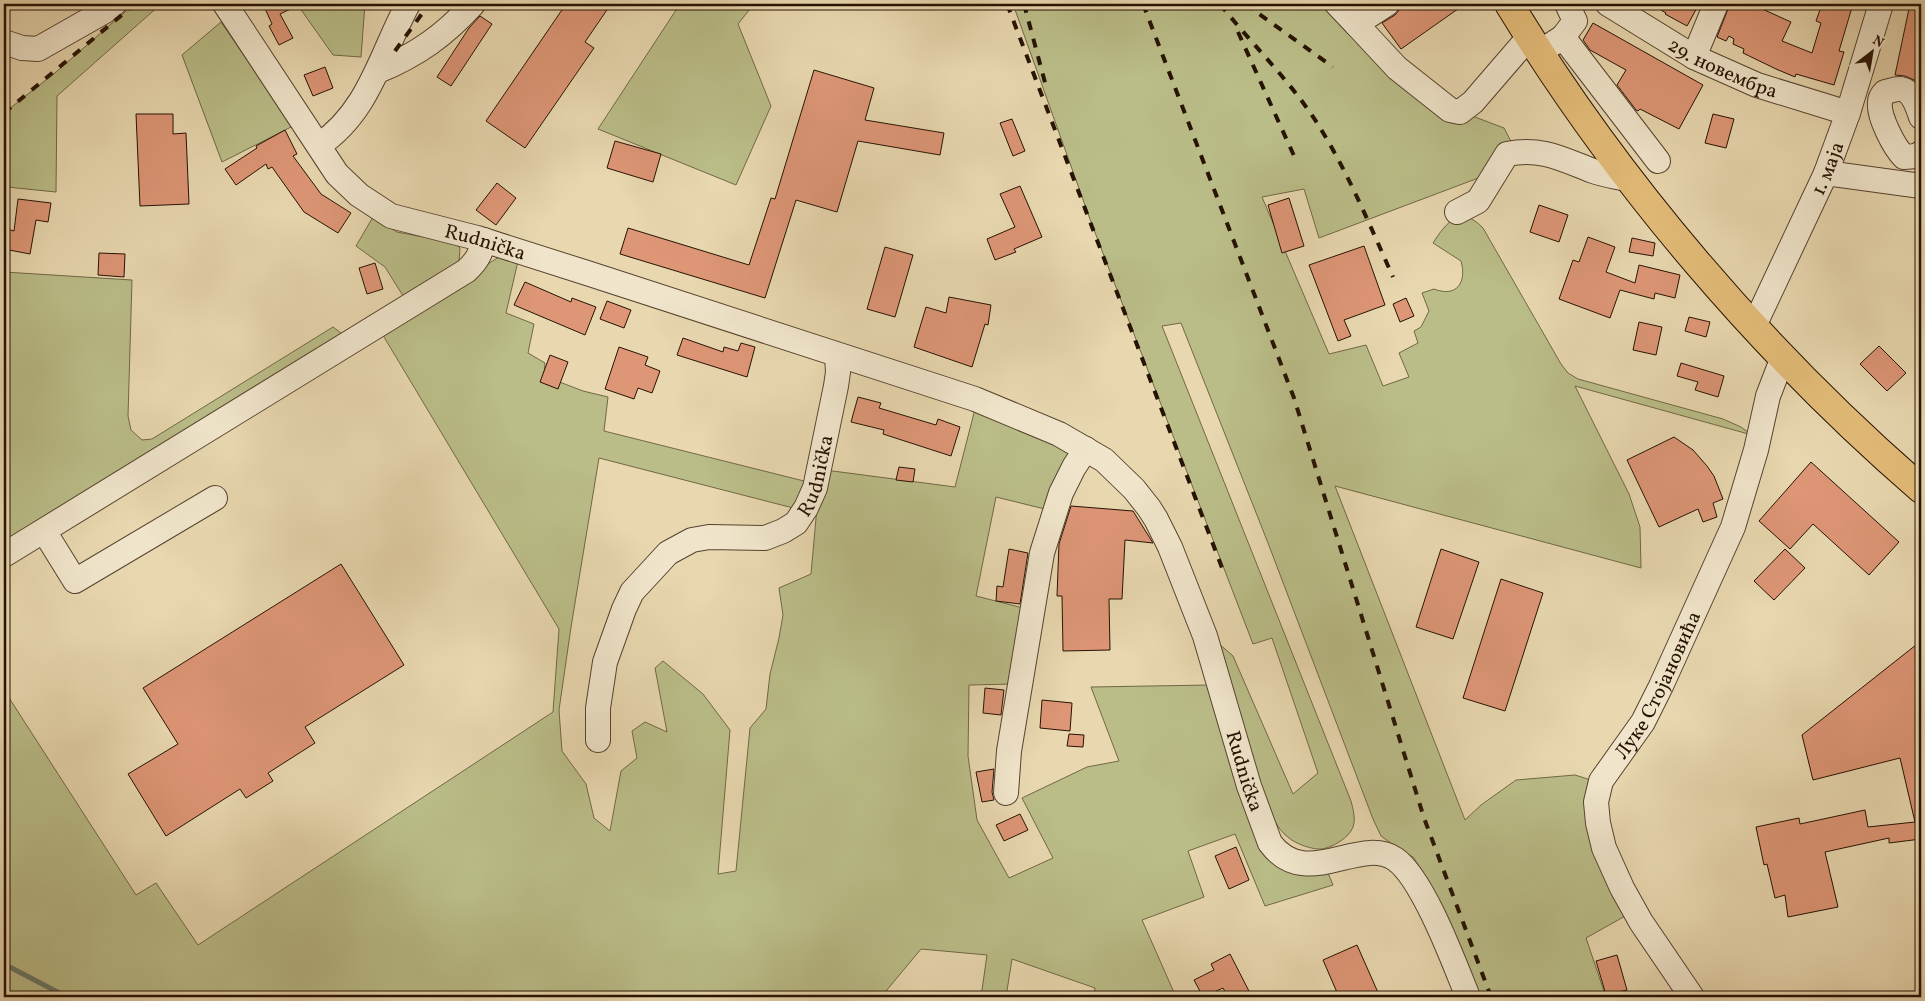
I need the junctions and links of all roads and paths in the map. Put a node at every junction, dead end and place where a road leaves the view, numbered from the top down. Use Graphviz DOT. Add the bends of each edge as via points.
graph roads {
  1 [pos="114,4"];
  2 [pos="225,4"];
  3 [pos="408,4"];
  4 [pos="472,4"];
  5 [pos="1337,4"];
  6 [pos="1387,4"];
  7 [pos="1509,4"];
  8 [pos="1567,4"];
  9 [pos="1608,4"];
  10 [pos="1716,4"];
  11 [pos="1881,4"];
  12 [pos="1356,24"];
  13 [pos="1564,37"];
  14 [pos="4,42"];
  15 [pos="1534,45"];
  16 [pos="1694,57"];
  17 [pos="378,71"];
  18 [pos="1848,113"];
  19 [pos="1921,118"];
  20 [pos="318,145"];
  21 [pos="1921,153"];
  22 [pos="1658,161"];
  23 [pos="1826,173"];
  24 [pos="1630,180"];
  25 [pos="1921,186"];
  26 [pos="1457,212"];
  27 [pos="484,240"];
  28 [pos="1754,326"];
  29 [pos="837,355"];
  30 [pos="1782,357"];
  31 [pos="1086,449"];
  32 [pos="1921,489"];
  33 [pos="215,498"];
  34 [pos="44,531"];
  35 [pos="4,555"];
  36 [pos="598,740"];
  37 [pos="1006,793"];
  38 [pos="1468,997"];
  39 [pos="1692,997"];
  1 -- 14 [label="street" via="38,49"];
  2 -- 20 [label="street, Rudnička"];
  3 -- 17 [label="street"];
  4 -- 17 [label="street" via="443,34 401,62"];
  5 -- 12 [label="street"];
  6 -- 12 [label="street"];
  7 -- 15 [label="main road"];
  8 -- 13 [label="street" via="1575,21"];
  9 -- 16 [label="street, 29. новембра"];
  10 -- 16 [label="street"];
  11 -- 18 [label="street, 1. маја"];
  12 -- 15 [label="street" via="1397,68 1450,110 1460,112"];
  13 -- 15 [label="street"];
  13 -- 22 [label="street"];
  15 -- 24 [label="main road" via="1562,89"];
  16 -- 18 [label="street, 29. новембра" via="1757,84"];
  17 -- 20 [label="street" via="341,128"];
  18 -- 23 [label="street, 1. маја"];
  19 -- 21 [label="street" via="1908,92 1901,89 1885,92 1880,99 1879,109 1896,149 1904,157"];
  20 -- 27 [label="street, Rudnička" via="346,184 382,211 406,221"];
  23 -- 25 [label="street"];
  23 -- 28 [label="street, 1. маја"];
  24 -- 26 [label="street" via="1595,172 1550,154 1523,151 1507,154 1478,201"];
  24 -- 28 [label="main road"];
  27 -- 29 [label="street, Rudnička"];
  27 -- 34 [label="street" via="476,262 466,271"];
  28 -- 30 [label="main road"];
  29 -- 31 [label="street, Rudnička" via="975,399 1059,434"];
  29 -- 36 [label="street, Rudnička" via="836,386 815,488 806,508 796,523 765,538 709,537 692,540 668,553 632,592 605,662 598,708"];
  30 -- 32 [label="main road"];
  30 -- 39 [label="street, Луке Стојановића" via="1768,396 1733,527 1661,686 1643,722 1601,781 1596,802 1604,848 1622,888"];
  31 -- 37 [label="street" via="1061,493 1042,553 1009,751"];
  31 -- 38 [label="street, Rudnička" via="1104,460 1134,490 1156,519 1170,547 1205,636 1249,786 1270,843 1287,858 1307,864 1364,854 1387,855 1395,859 1419,888"];
  33 -- 34 [label="street" via="76,582"];
  34 -- 35 [label="street"];
}
